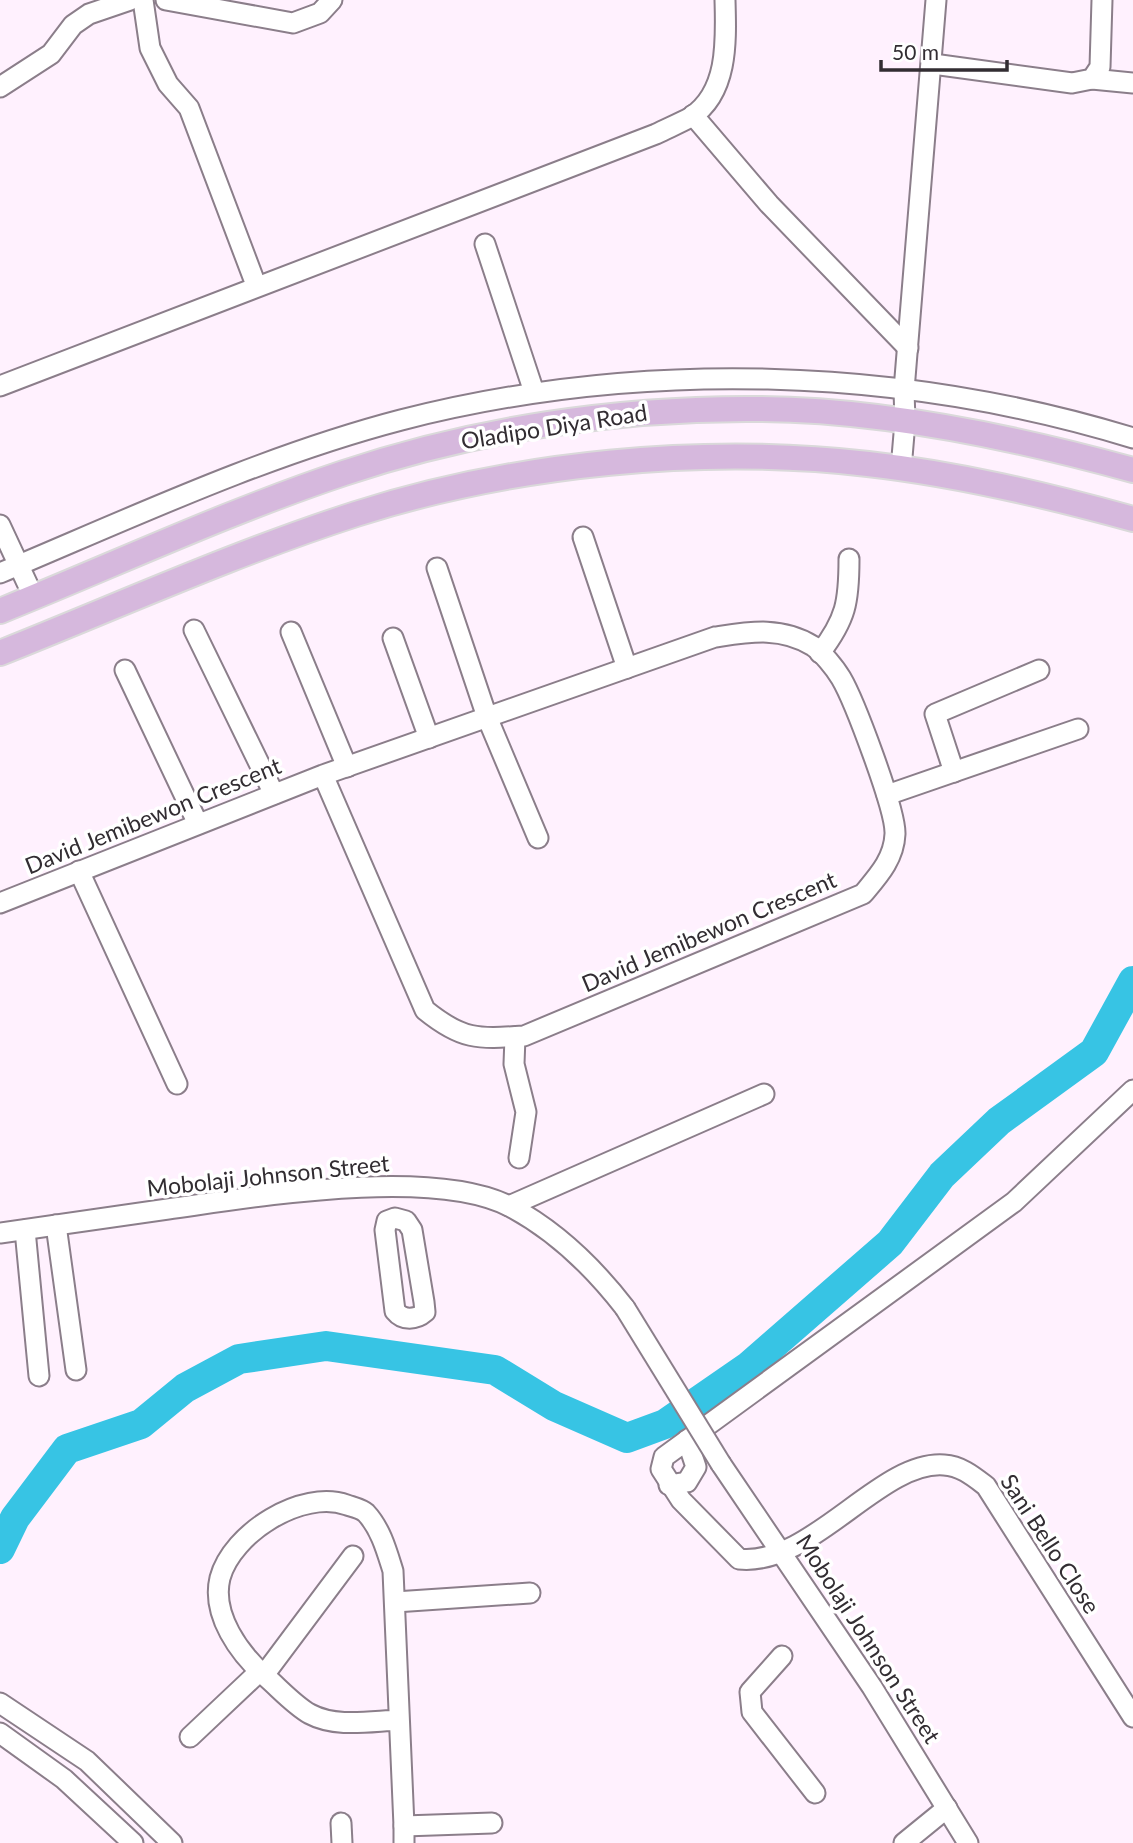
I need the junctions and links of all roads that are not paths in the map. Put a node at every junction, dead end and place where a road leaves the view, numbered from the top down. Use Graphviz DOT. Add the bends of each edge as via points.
graph roads {
  1 [pos="130,0"];
  2 [pos="143,0"];
  3 [pos="166,0"];
  4 [pos="332,0"];
  5 [pos="725,0"];
  6 [pos="936,0"];
  7 [pos="1102,0"];
  8 [pos="933,64"];
  9 [pos="1092,79"];
  10 [pos="1133,83"];
  11 [pos="0,87"];
  12 [pos="693,115"];
  13 [pos="485,244"];
  14 [pos="256,285"];
  15 [pos="908,348"];
  16 [pos="0,386"];
  17 [pos="904,390"];
  18 [pos="534,392"];
  19 [pos="905,422"];
  20 [pos="1133,438"];
  21 [pos="901,469"];
  22 [pos="1133,470"];
  23 [pos="1133,519"];
  24 [pos="0,525"];
  25 [pos="583,537"];
  26 [pos="849,559"];
  27 [pos="19,565"];
  28 [pos="437,568"];
  29 [pos="0,573"];
  30 [pos="34,598"];
  31 [pos="0,611"];
  32 [pos="194,630"];
  33 [pos="291,632"];
  34 [pos="393,638"];
  35 [pos="0,653"];
  36 [pos="820,653"];
  37 [pos="627,668"];
  38 [pos="125,670"];
  39 [pos="1039,670"];
  40 [pos="487,717"];
  41 [pos="1078,729"];
  42 [pos="429,738"];
  43 [pos="347,767"];
  44 [pos="954,772"];
  45 [pos="323,775"];
  46 [pos="274,794"];
  47 [pos="887,795"];
  48 [pos="198,824"];
  49 [pos="538,838"];
  50 [pos="79,872"];
  51 [pos="0,903"];
  52 [pos="515,1037"];
  53 [pos="177,1084"];
  54 [pos="1133,1090"];
  55 [pos="764,1094"];
  56 [pos="519,1158"];
  57 [pos="389,1187"];
  58 [pos="509,1206"];
  59 [pos="395,1218"];
  60 [pos="56,1225"];
  61 [pos="25,1230"];
  62 [pos="0,1233"];
  63 [pos="76,1370"];
  64 [pos="39,1376"];
  65 [pos="687,1440"];
  66 [pos="669,1485"];
  67 [pos="784,1552"];
  68 [pos="353,1556"];
  69 [pos="530,1593"];
  70 [pos="395,1602"];
  71 [pos="782,1656"];
  72 [pos="262,1673"];
  73 [pos="7,1707"];
  74 [pos="1133,1717"];
  75 [pos="399,1720"];
  76 [pos="3,1735"];
  77 [pos="190,1737"];
  78 [pos="815,1793"];
  79 [pos="947,1808"];
  80 [pos="492,1823"];
  81 [pos="404,1835"];
  82 [pos="133,1843"];
  83 [pos="172,1843"];
  84 [pos="904,1843"];
  85 [pos="968,1843"];
  1 -- 11 [label="street" via="89,14 73,25 51,54"];
  2 -- 14 [label="street" via="150,48 168,84 190,108"];
  3 -- 4 [label="street" via="293,23 320,13"];
  5 -- 12 [label="street" via="726,49 715,91"];
  6 -- 8 [label="street"];
  7 -- 9 [label="street" via="1100,67"];
  8 -- 9 [label="street" via="1072,83"];
  8 -- 15 [label="street"];
  9 -- 10 [label="street"];
  12 -- 14 [label="street" via="656,134"];
  12 -- 15 [label="street" via="769,204"];
  13 -- 18 [label="street"];
  14 -- 16 [label="street"];
  15 -- 17 [label="street"];
  17 -- 18 [label="street" via="698,377"];
  17 -- 19 [label="street"];
  17 -- 20 [label="street" via="1060,416"];
  18 -- 27 [label="street" via="345,437"];
  19 -- 21 [label="street"];
  19 -- 22 [label="main road, Oladipo Diya Road" via="1056,449"];
  19 -- 30 [label="main road, Oladipo Diya Road" via="758,409 650,412 454,442 261,502"];
  21 -- 23 [label="main road, Oladipo Diya Road" via="1047,495"];
  21 -- 35 [label="main road, Oladipo Diya Road" via="761,457 654,460 453,489 358,514 281,541"];
  24 -- 27 [label="street"];
  25 -- 37 [label="street"];
  26 -- 36 [label="street" via="845,612"];
  27 -- 29 [label="street"];
  27 -- 30 [label="street"];
  28 -- 40 [label="street"];
  30 -- 31 [label="main road, Oladipo Diya Road"];
  32 -- 46 [label="street"];
  33 -- 43 [label="street"];
  34 -- 42 [label="street"];
  36 -- 37 [label="street, David Jemibewon Crescent" via="790,636 764,630 715,637"];
  36 -- 47 [label="street, David Jemibewon Crescent" via="841,678"];
  37 -- 40 [label="street, David Jemibewon Crescent"];
  38 -- 48 [label="street"];
  39 -- 44 [label="street" via="935,715"];
  40 -- 42 [label="street, David Jemibewon Crescent"];
  40 -- 49 [label="street"];
  41 -- 44 [label="street"];
  42 -- 43 [label="street, David Jemibewon Crescent"];
  43 -- 45 [label="street, David Jemibewon Crescent"];
  44 -- 47 [label="street"];
  45 -- 46 [label="street, David Jemibewon Crescent"];
  45 -- 52 [label="street, David Jemibewon Crescent" via="425,1010 450,1030 488,1038"];
  46 -- 48 [label="street, David Jemibewon Crescent"];
  47 -- 52 [label="street, David Jemibewon Crescent" via="895,834 886,867 863,894"];
  48 -- 50 [label="street, David Jemibewon Crescent"];
  50 -- 51 [label="street, David Jemibewon Crescent"];
  50 -- 53 [label="street"];
  52 -- 56 [label="street" via="514,1064 526,1111"];
  54 -- 65 [label="street" via="1014,1202"];
  55 -- 58 [label="street"];
  57 -- 58 [label="street, Mobolaji Johnson Street" via="438,1189"];
  57 -- 59 [label="street"];
  57 -- 60 [label="street, Mobolaji Johnson Street" via="247,1198"];
  58 -- 67 [label="street, Mobolaji Johnson Street, bridge" via="596,1271 625,1308 722,1464"];
  60 -- 61 [label="street, Mobolaji Johnson Street"];
  60 -- 63 [label="street"];
  61 -- 62 [label="street, Mobolaji Johnson Street"];
  61 -- 64 [label="street"];
  65 -- 66 [label="street" via="662,1461"];
  65 -- 66 [label="street" via="695,1467 687,1482"];
  66 -- 67 [label="street" via="738,1559"];
  67 -- 74 [label="street, Sani Bello Close" via="893,1480 921,1468 944,1465 966,1470 986,1486"];
  67 -- 79 [label="street, Mobolaji Johnson Street"];
  68 -- 72 [label="street"];
  69 -- 70 [label="street"];
  70 -- 72 [label="street" via="393,1571 382,1538 365,1511 340,1502 310,1501 276,1514 227,1560 220,1581 220,1602 228,1628 240,1650"];
  70 -- 75 [label="street"];
  71 -- 78 [label="street" via="750,1692 752,1712"];
  72 -- 75 [label="street" via="309,1713 330,1721"];
  72 -- 77 [label="street"];
  73 -- 83 [label="street" via="87,1761"];
  75 -- 81 [label="street"];
  76 -- 82 [label="street" via="64,1779"];
  79 -- 84 [label="street"];
  79 -- 85 [label="street, Mobolaji Johnson Street"];
  80 -- 81 [label="street"];
}
